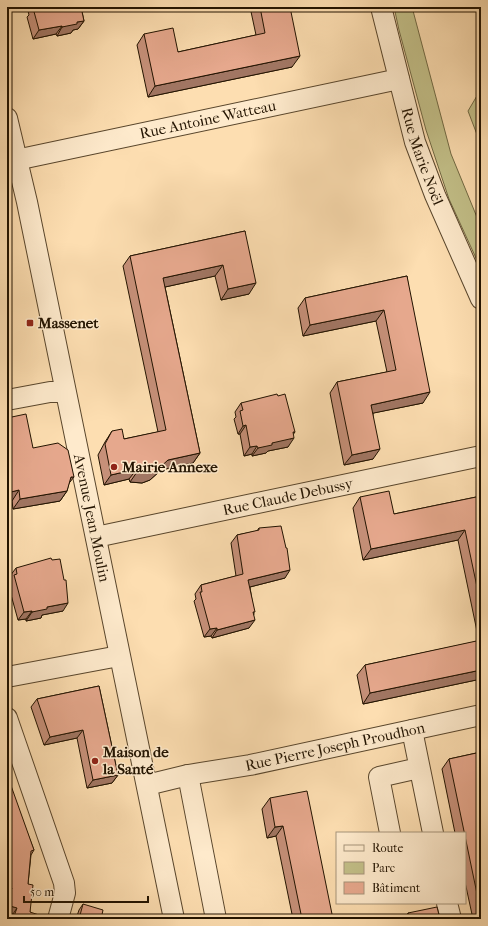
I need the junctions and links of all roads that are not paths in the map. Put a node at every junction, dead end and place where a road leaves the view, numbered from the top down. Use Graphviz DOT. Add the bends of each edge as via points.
graph roads {
  1 [pos="381,7"];
  2 [pos="399,79"];
  3 [pos="7,118"];
  4 [pos="16,160"];
  5 [pos="481,299"];
  6 [pos="65,392"];
  7 [pos="7,400"];
  8 [pos="481,456"];
  9 [pos="96,537"];
  10 [pos="119,656"];
  11 [pos="7,677"];
  12 [pos="481,715"];
  13 [pos="7,718"];
  14 [pos="412,730"];
  15 [pos="419,768"];
  16 [pos="188,775"];
  17 [pos="147,785"];
  18 [pos="390,832"];
  19 [pos="433,832"];
  20 [pos="447,904"];
  21 [pos="60,911"];
  22 [pos="174,919"];
  23 [pos="216,919"];
  24 [pos="451,919"];
  1 -- 2 [label="street, Rue Marie Noël"];
  2 -- 4 [label="street, Rue Antoine Watteau"];
  2 -- 5 [label="street, Rue Marie Noël" via="418,149 435,195"];
  3 -- 4 [label="street, Avenue Jean Moulin"];
  4 -- 6 [label="street, Avenue Jean Moulin" via="24,188"];
  6 -- 7 [label="street" via="50,392"];
  6 -- 9 [label="street, Avenue Jean Moulin"];
  8 -- 9 [label="street, Rue Claude Debussy"];
  9 -- 10 [label="street, Avenue Jean Moulin"];
  10 -- 11 [label="street"];
  10 -- 17 [label="street, Avenue Jean Moulin"];
  12 -- 14 [label="street, Rue Pierre Joseph Proudhon"];
  13 -- 21 [label="street" via="64,883"];
  14 -- 15 [label="street"];
  14 -- 16 [label="street, Rue Pierre Joseph Proudhon" via="250,765"];
  15 -- 18 [label="street" via="379,777"];
  15 -- 19 [label="street"];
  16 -- 17 [label="street, Rue Pierre Joseph Proudhon"];
  16 -- 23 [label="street"];
  17 -- 22 [label="street, Avenue Jean Moulin"];
  20 -- 24 [label="street"];
}
